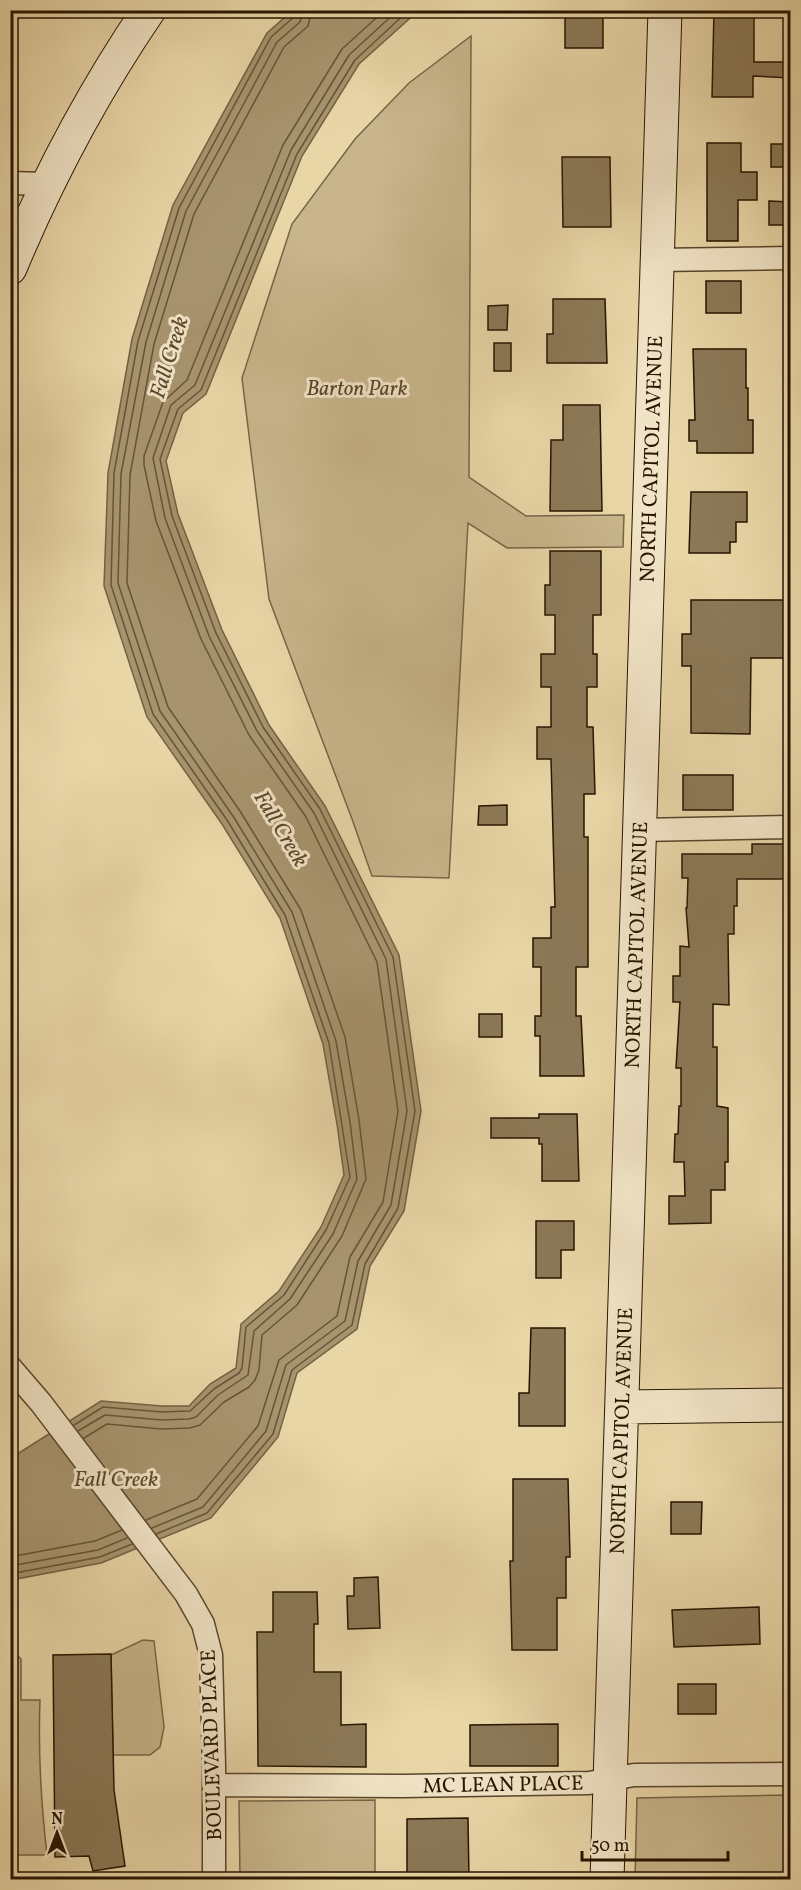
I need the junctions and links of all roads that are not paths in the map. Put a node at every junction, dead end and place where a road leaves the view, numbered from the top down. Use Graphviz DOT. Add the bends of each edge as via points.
graph roads {
  1 [pos="149,10"];
  2 [pos="665,10"];
  3 [pos="10,183"];
  4 [pos="46,184"];
  5 [pos="790,258"];
  6 [pos="657,260"];
  7 [pos="10,268"];
  8 [pos="790,827"];
  9 [pos="640,830"];
  10 [pos="10,1367"];
  11 [pos="790,1405"];
  12 [pos="622,1407"];
  13 [pos="790,1774"];
  14 [pos="610,1779"];
  15 [pos="214,1785"];
  16 [pos="214,1880"];
  17 [pos="607,1880"];
  1 -- 4 [label="main road" via="100,85"];
  2 -- 6 [label="main road, NORTH CAPITOL AVENUE"];
  3 -- 4 [label="street"];
  4 -- 7 [label="main road"];
  5 -- 6 [label="street"];
  6 -- 9 [label="main road, NORTH CAPITOL AVENUE"];
  8 -- 9 [label="street"];
  9 -- 12 [label="main road, NORTH CAPITOL AVENUE"];
  10 -- 15 [label="street, BOULEVARD PLACE" via="195,1607 211,1655"];
  11 -- 12 [label="main road"];
  12 -- 14 [label="main road, NORTH CAPITOL AVENUE"];
  13 -- 14 [label="street, MC LEAN PLACE" via="634,1775"];
  14 -- 15 [label="street, MC LEAN PLACE" via="589,1783 414,1786"];
  14 -- 17 [label="main road, NORTH CAPITOL AVENUE"];
  15 -- 16 [label="street, BOULEVARD PLACE"];
}
